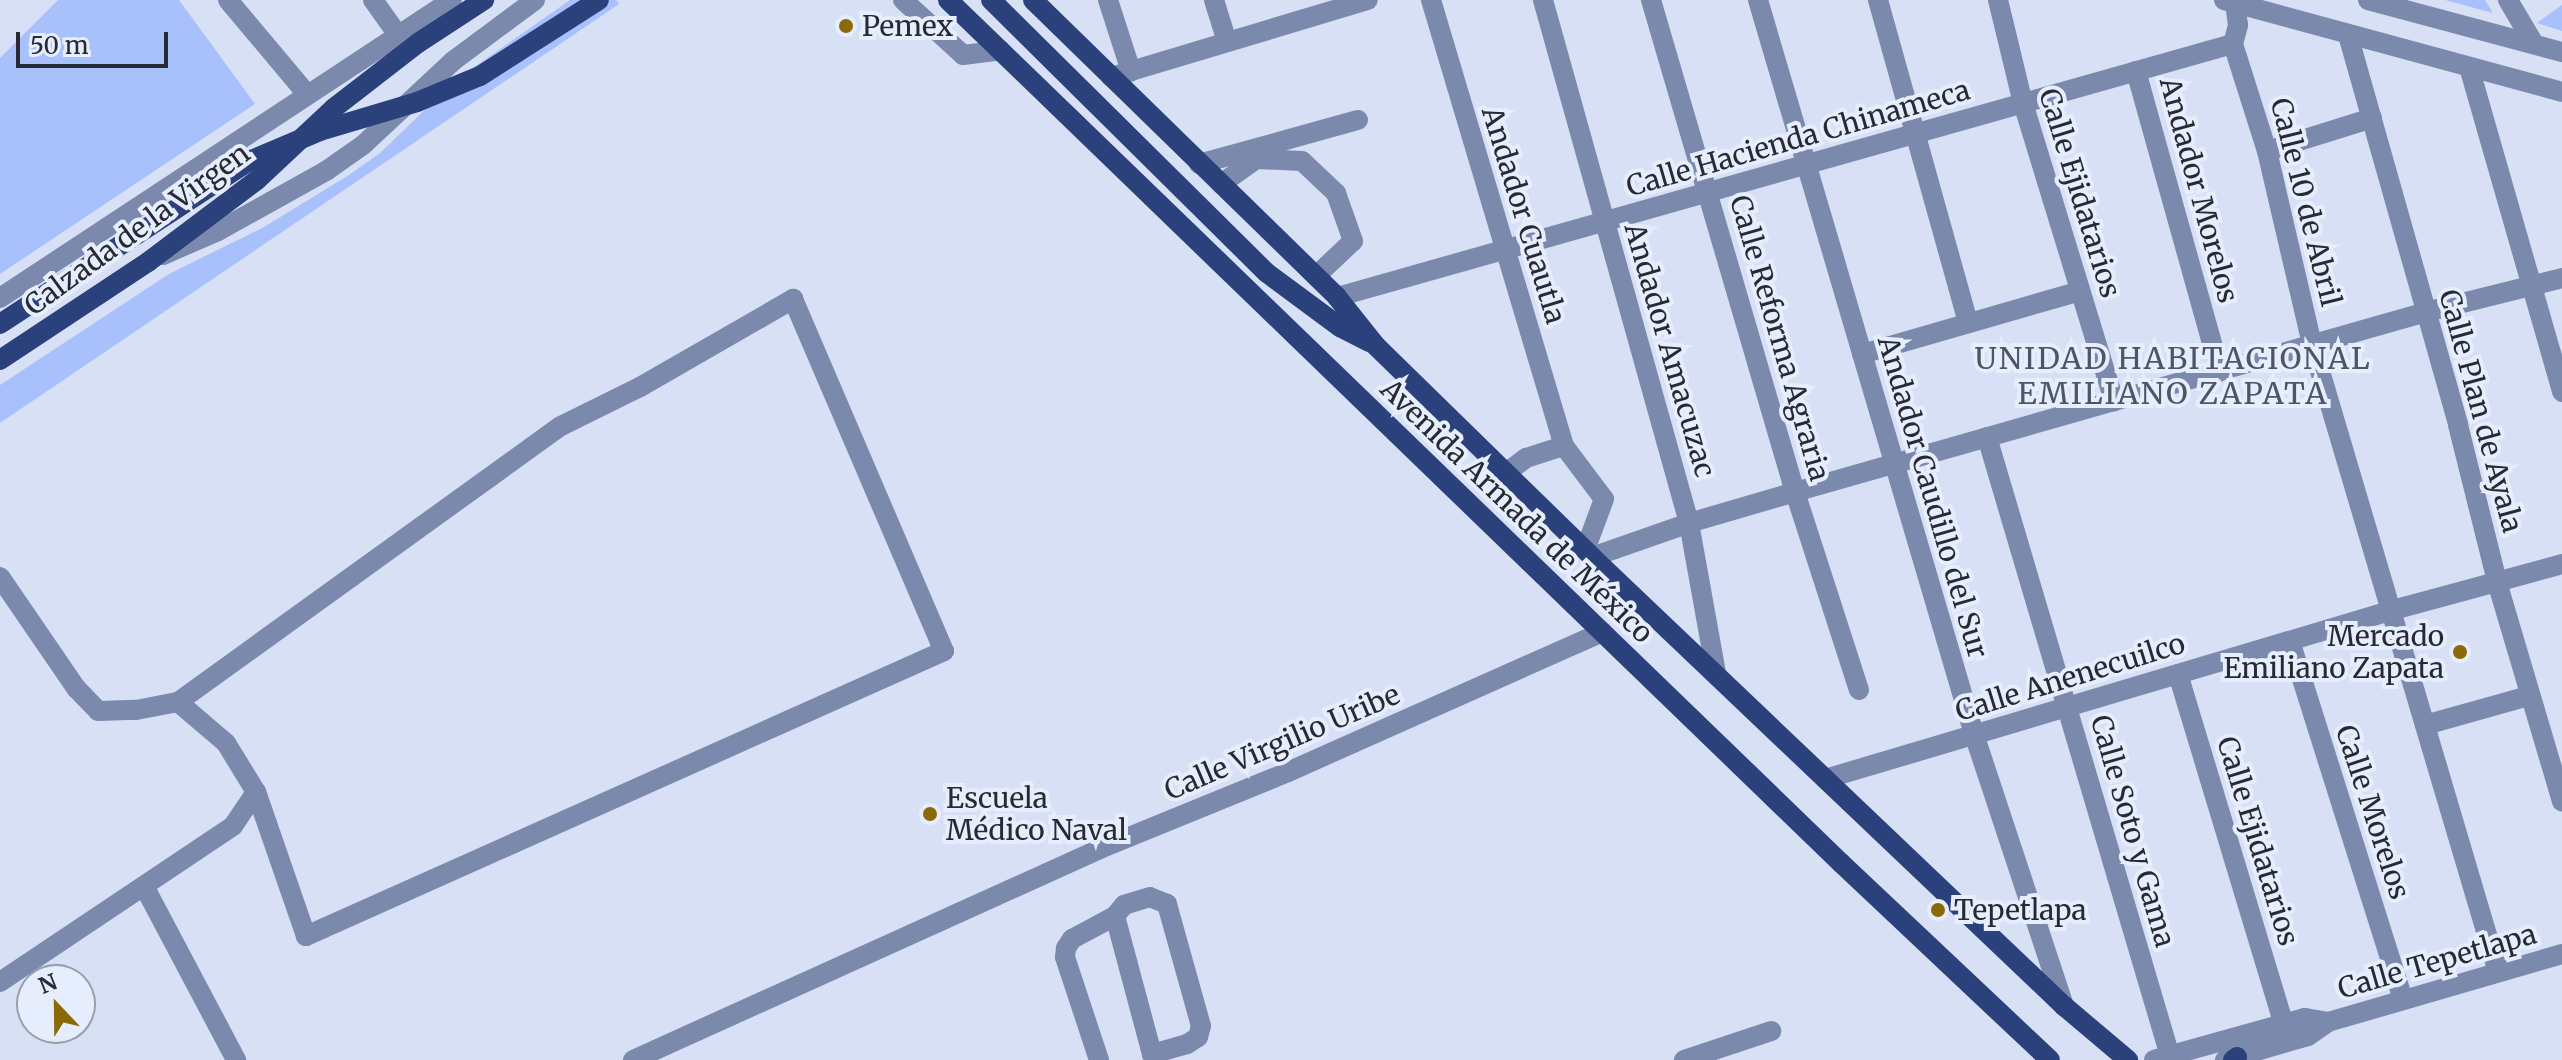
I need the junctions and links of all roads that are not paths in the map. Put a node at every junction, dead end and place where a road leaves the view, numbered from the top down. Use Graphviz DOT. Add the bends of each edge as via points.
graph roads {
  1 [pos="228,0"];
  2 [pos="373,0"];
  3 [pos="452,0"];
  4 [pos="484,0"];
  5 [pos="535,0"];
  6 [pos="599,0"];
  7 [pos="903,0"];
  8 [pos="948,0"];
  9 [pos="991,0"];
  10 [pos="1033,0"];
  11 [pos="1108,0"];
  12 [pos="1214,0"];
  13 [pos="1368,0"];
  14 [pos="1431,0"];
  15 [pos="1543,0"];
  16 [pos="1651,0"];
  17 [pos="1758,0"];
  18 [pos="1878,0"];
  19 [pos="1998,0"];
  20 [pos="2368,0"];
  21 [pos="2230,2"];
  22 [pos="2513,2"];
  23 [pos="1322,6"];
  24 [pos="398,35"];
  25 [pos="2348,35"];
  26 [pos="1227,42"];
  27 [pos="2233,44"];
  28 [pos="2534,44"];
  29 [pos="1001,50"];
  30 [pos="2562,52"];
  31 [pos="2469,67"];
  32 [pos="1131,71"];
  33 [pos="2136,71"];
  34 [pos="1111,77"];
  35 [pos="2562,92"];
  36 [pos="307,94"];
  37 [pos="2023,103"];
  38 [pos="2372,118"];
  39 [pos="1358,120"];
  40 [pos="1915,133"];
  41 [pos="2267,151"];
  42 [pos="1199,164"];
  43 [pos="1806,164"];
  44 [pos="1221,184"];
  45 [pos="1708,192"];
  46 [pos="1605,221"];
  47 [pos="1506,249"];
  48 [pos="148,262"];
  49 [pos="1316,276"];
  50 [pos="2562,278"];
  51 [pos="2531,287"];
  52 [pos="2080,291"];
  53 [pos="1337,297"];
  54 [pos="0,298"];
  55 [pos="2426,312"];
  56 [pos="1968,322"];
  57 [pos="0,324"];
  58 [pos="2312,344"];
  59 [pos="1376,346"];
  60 [pos="1862,354"];
  61 [pos="0,360"];
  62 [pos="2220,371"];
  63 [pos="2562,392"];
  64 [pos="2114,401"];
  65 [pos="1987,437"];
  66 [pos="1564,446"];
  67 [pos="1895,464"];
  68 [pos="1506,473"];
  69 [pos="1795,492"];
  70 [pos="1689,523"];
  71 [pos="1589,554"];
  72 [pos="2562,564"];
  73 [pos="0,577"];
  74 [pos="2497,582"];
  75 [pos="2393,610"];
  76 [pos="1602,632"];
  77 [pos="2290,641"];
  78 [pos="1716,673"];
  79 [pos="2178,674"];
  80 [pos="1859,690"];
  81 [pos="2529,696"];
  82 [pos="178,702"];
  83 [pos="2067,707"];
  84 [pos="2425,725"];
  85 [pos="1974,734"];
  86 [pos="1825,779"];
  87 [pos="256,792"];
  88 [pos="2562,802"];
  89 [pos="144,886"];
  90 [pos="1115,916"];
  91 [pos="2562,954"];
  92 [pos="2498,972"];
  93 [pos="0,982"];
  94 [pos="2403,1000"];
  95 [pos="2064,1006"];
  96 [pos="2328,1022"];
  97 [pos="2284,1024"];
  98 [pos="1771,1031"];
  99 [pos="1153,1057"];
  100 [pos="2162,1058"];
  101 [pos="2232,1059"];
  102 [pos="236,1060"];
  103 [pos="633,1060"];
  104 [pos="1099,1060"];
  105 [pos="1684,1060"];
  106 [pos="2050,1060"];
  107 [pos="2128,1060"];
  1 -- 36 [label="street"];
  2 -- 24 [label="street"];
  3 -- 24 [label="street, Calzada de la Virgen"];
  4 -- 48 [label="main road, Calzada de la Virgen" via="334,108 257,180"];
  5 -- 48 [label="street" via="453,61 363,145 326,171 218,231"];
  6 -- 57 [label="main road, Calzada de la Virgen" via="480,76 249,161"];
  7 -- 29 [label="street" via="963,55"];
  8 -- 29 [label="main road, Avenida Armada de México"];
  9 -- 59 [label="main road" via="1267,273 1340,327"];
  10 -- 34 [label="main road, Avenida Armada de México"];
  11 -- 32 [label="street"];
  12 -- 26 [label="street"];
  13 -- 23 [label="street"];
  14 -- 47 [label="street, Andador Cuautla"];
  15 -- 46 [label="street, Andador Amacuzac"];
  16 -- 45 [label="street, Calle Reforma Agraria"];
  17 -- 43 [label="street, Andador Caudillo del Sur"];
  18 -- 40 [label="street"];
  19 -- 37 [label="street, Calle Ejidatarios"];
  20 -- 28 [label="street"];
  21 -- 25 [label="street"];
  21 -- 27 [label="street" via="2238,25"];
  22 -- 28 [label="street"];
  23 -- 26 [label="street"];
  24 -- 36 [label="street, Calzada de la Virgen"];
  25 -- 31 [label="street"];
  25 -- 38 [label="street, Calle Plan de Ayala"];
  26 -- 32 [label="street"];
  27 -- 33 [label="street, Calle Hacienda Chinameca"];
  27 -- 41 [label="street, Calle 10 de Abril"];
  28 -- 30 [label="street"];
  29 -- 76 [label="main road, Avenida Armada de México"];
  31 -- 35 [label="street"];
  31 -- 51 [label="street"];
  32 -- 34 [label="street"];
  33 -- 37 [label="street, Calle Hacienda Chinameca"];
  33 -- 62 [label="street, Andador Morelos"];
  34 -- 42 [label="main road, Avenida Armada de México"];
  36 -- 54 [label="street, Calzada de la Virgen"];
  37 -- 40 [label="street, Calle Hacienda Chinameca"];
  37 -- 52 [label="street, Calle Ejidatarios"];
  38 -- 41 [label="street"];
  38 -- 55 [label="street, Calle Plan de Ayala"];
  39 -- 42 [label="street"];
  40 -- 43 [label="street, Calle Hacienda Chinameca"];
  40 -- 56 [label="street"];
  41 -- 58 [label="street, Calle 10 de Abril"];
  42 -- 44 [label="main road, Avenida Armada de México"];
  43 -- 45 [label="street, Calle Hacienda Chinameca"];
  43 -- 60 [label="street, Andador Caudillo del Sur"];
  44 -- 49 [label="main road, Avenida Armada de México"];
  44 -- 49 [label="street" via="1256,159 1302,161 1336,193 1353,241"];
  45 -- 46 [label="street, Calle Hacienda Chinameca"];
  45 -- 69 [label="street, Calle Reforma Agraria"];
  46 -- 47 [label="street, Calle Hacienda Chinameca"];
  46 -- 70 [label="street, Andador Amacuzac"];
  47 -- 53 [label="street, Calle Hacienda Chinameca"];
  47 -- 66 [label="street, Andador Cuautla"];
  48 -- 61 [label="main road, Calzada de la Virgen"];
  49 -- 53 [label="main road, Avenida Armada de México"];
  50 -- 51 [label="street"];
  51 -- 55 [label="street"];
  51 -- 63 [label="street"];
  52 -- 56 [label="street"];
  52 -- 64 [label="street, Calle Ejidatarios"];
  53 -- 59 [label="main road, Avenida Armada de México"];
  55 -- 58 [label="street"];
  55 -- 74 [label="street, Calle Plan de Ayala"];
  56 -- 60 [label="street"];
  58 -- 62 [label="street"];
  58 -- 75 [label="street, Calle 10 de Abril"];
  59 -- 68 [label="main road, Avenida Armada de México"];
  60 -- 67 [label="street, Andador Caudillo del Sur"];
  62 -- 64 [label="street"];
  64 -- 65 [label="street"];
  65 -- 67 [label="street"];
  65 -- 83 [label="street, Calle Soto y Gama"];
  66 -- 68 [label="street" via="1526,458"];
  66 -- 71 [label="street, Andador Cuautla" via="1604,499"];
  67 -- 69 [label="street"];
  67 -- 85 [label="street, Andador Caudillo del Sur"];
  68 -- 71 [label="main road, Avenida Armada de México"];
  69 -- 70 [label="street"];
  69 -- 80 [label="street, Calle Reforma Agraria"];
  70 -- 71 [label="street"];
  70 -- 78 [label="street, Andador Amacuzac"];
  71 -- 78 [label="main road, Avenida Armada de México"];
  72 -- 74 [label="street, Calle Anenecuilco"];
  73 -- 82 [label="street" via="76,688 98,711"];
  74 -- 75 [label="street, Calle Anenecuilco"];
  74 -- 81 [label="street, Calle Plan de Ayala"];
  75 -- 77 [label="street, Calle Anenecuilco"];
  75 -- 84 [label="street, Calle 10 de Abril"];
  76 -- 103 [label="street, Calle Virgilio Uribe" via="1089,854"];
  76 -- 106 [label="main road, Avenida Armada de México"];
  77 -- 79 [label="street, Calle Anenecuilco"];
  77 -- 94 [label="street, Calle Morelos"];
  78 -- 86 [label="main road, Avenida Armada de México"];
  79 -- 83 [label="street, Calle Anenecuilco"];
  79 -- 97 [label="street, Calle Ejidatarios"];
  81 -- 84 [label="street"];
  81 -- 88 [label="street, Calle Plan de Ayala"];
  82 -- 87 [label="street" via="226,743"];
  82 -- 87 [label="street" via="561,426 793,299 944,651 306,936"];
  83 -- 85 [label="street, Calle Anenecuilco"];
  83 -- 100 [label="street, Calle Soto y Gama"];
  84 -- 92 [label="street, Calle 10 de Abril"];
  85 -- 86 [label="street, Calle Anenecuilco"];
  85 -- 95 [label="street, Andador Caudillo del Sur"];
  86 -- 95 [label="main road, Avenida Armada de México"];
  87 -- 89 [label="street" via="233,826"];
  89 -- 93 [label="street"];
  89 -- 102 [label="street"];
  90 -- 99 [label="street"];
  90 -- 99 [label="street" via="1124,905 1150,897 1167,904 1200,1013 1198,1037"];
  90 -- 104 [label="street" via="1072,939 1065,957"];
  91 -- 92 [label="street, Calle Tepetlapa"];
  92 -- 94 [label="street, Calle Tepetlapa"];
  94 -- 96 [label="street, Calle Tepetlapa"];
  95 -- 107 [label="main road, Avenida Armada de México"];
  96 -- 97 [label="street, Calle Tepetlapa" via="2304,1018"];
  96 -- 101 [label="street, Calle Tepetlapa" via="2308,1036"];
  97 -- 100 [label="street, Calle Tepetlapa"];
  98 -- 105 [label="street"];
}
